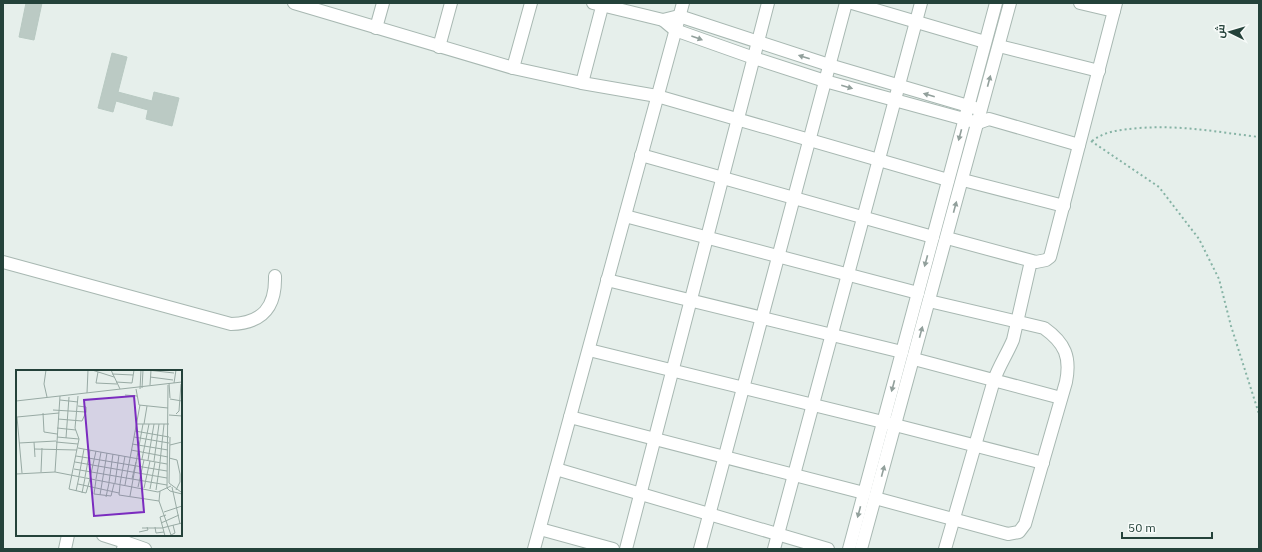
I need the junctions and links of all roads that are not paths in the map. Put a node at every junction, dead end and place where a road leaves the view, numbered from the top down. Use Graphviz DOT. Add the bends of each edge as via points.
graph roads {
  1 [pos="383,3"];
  2 [pos="451,3"];
  3 [pos="531,3"];
  4 [pos="683,3"];
  5 [pos="768,3"];
  6 [pos="846,3"];
  7 [pos="852,3"];
  8 [pos="921,3"];
  9 [pos="996,3"];
  10 [pos="1010,3"];
  11 [pos="1080,3"];
  12 [pos="300,4"];
  13 [pos="600,4"];
  14 [pos="1115,7"];
  15 [pos="679,16"];
  16 [pos="663,20"];
  17 [pos="916,22"];
  18 [pos="376,28"];
  19 [pos="675,30"];
  20 [pos="985,42"];
  21 [pos="758,43"];
  22 [pos="999,46"];
  23 [pos="439,47"];
  24 [pos="754,58"];
  25 [pos="829,65"];
  26 [pos="513,68"];
  27 [pos="1099,71"];
  28 [pos="825,81"];
  29 [pos="582,83"];
  30 [pos="898,86"];
  31 [pos="657,96"];
  32 [pos="894,101"];
  33 [pos="968,106"];
  34 [pos="983,117"];
  35 [pos="738,119"];
  36 [pos="964,119"];
  37 [pos="809,140"];
  38 [pos="1084,141"];
  39 [pos="641,155"];
  40 [pos="879,160"];
  41 [pos="722,178"];
  42 [pos="948,180"];
  43 [pos="962,180"];
  44 [pos="793,198"];
  45 [pos="1064,206"];
  46 [pos="625,216"];
  47 [pos="863,217"];
  48 [pos="933,237"];
  49 [pos="707,238"];
  50 [pos="947,238"];
  51 [pos="778,256"];
  52 [pos="1031,261"];
  53 [pos="3,262"];
  54 [pos="848,275"];
  55 [pos="275,276"];
  56 [pos="608,280"];
  57 [pos="918,293"];
  58 [pos="690,300"];
  59 [pos="929,301"];
  60 [pos="762,318"];
  61 [pos="1018,321"];
  62 [pos="832,335"];
  63 [pos="588,350"];
  64 [pos="902,352"];
  65 [pos="914,359"];
  66 [pos="672,370"];
  67 [pos="994,380"];
  68 [pos="743,388"];
  69 [pos="1061,398"];
  70 [pos="813,405"];
  71 [pos="570,417"];
  72 [pos="883,422"];
  73 [pos="895,425"];
  74 [pos="655,439"];
  75 [pos="975,446"];
  76 [pos="724,457"];
  77 [pos="1043,463"];
  78 [pos="556,469"];
  79 [pos="794,475"];
  80 [pos="864,493"];
  81 [pos="640,494"];
  82 [pos="876,498"];
  83 [pos="709,514"];
  84 [pos="955,519"];
  85 [pos="540,529"];
  86 [pos="778,534"];
  87 [pos="68,536"];
  88 [pos="105,536"];
  89 [pos="124,545"];
  90 [pos="65,549"];
  91 [pos="145,549"];
  92 [pos="534,549"];
  93 [pos="613,549"];
  94 [pos="626,549"];
  95 [pos="700,549"];
  96 [pos="774,549"];
  97 [pos="828,549"];
  98 [pos="849,549"];
  99 [pos="861,549"];
  100 [pos="945,549"];
  1 -- 18 [label="street"];
  2 -- 23 [label="street"];
  3 -- 26 [label="street"];
  4 -- 15 [label="street"];
  5 -- 21 [label="street"];
  6 -- 25 [label="street"];
  7 -- 17 [label="street"];
  8 -- 17 [label="street"];
  9 -- 20 [label="street"];
  10 -- 22 [label="street"];
  11 -- 14 [label="street"];
  12 -- 18 [label="street"];
  13 -- 16 [label="street"];
  13 -- 29 [label="street"];
  14 -- 27 [label="street"];
  15 -- 16 [label="street"];
  15 -- 19 [label="street"];
  15 -- 21 [label="street"];
  16 -- 19 [label="street"];
  17 -- 20 [label="street"];
  17 -- 30 [label="street"];
  18 -- 23 [label="street"];
  19 -- 24 [label="street, one-way"];
  19 -- 31 [label="street"];
  20 -- 33 [label="street"];
  21 -- 24 [label="street"];
  25 -- 21 [label="street, one-way"];
  22 -- 27 [label="street"];
  34 -- 22 [label="street, one-way"];
  23 -- 26 [label="street"];
  24 -- 28 [label="street"];
  24 -- 35 [label="street"];
  25 -- 28 [label="street"];
  25 -- 30 [label="street"];
  26 -- 29 [label="street"];
  27 -- 38 [label="street"];
  28 -- 32 [label="street, one-way"];
  28 -- 37 [label="street"];
  29 -- 31 [label="street"];
  30 -- 32 [label="street"];
  33 -- 30 [label="street, one-way"];
  31 -- 35 [label="street"];
  31 -- 39 [label="street"];
  32 -- 36 [label="street"];
  32 -- 40 [label="street"];
  33 -- 34 [label="street"];
  33 -- 36 [label="street"];
  34 -- 36 [label="street"];
  34 -- 38 [label="street"];
  34 -- 43 [label="street"];
  35 -- 37 [label="street"];
  35 -- 41 [label="street"];
  36 -- 42 [label="street, one-way"];
  37 -- 40 [label="street"];
  37 -- 44 [label="street"];
  38 -- 45 [label="street"];
  39 -- 41 [label="street"];
  39 -- 46 [label="street"];
  40 -- 42 [label="street"];
  40 -- 47 [label="street"];
  41 -- 44 [label="street"];
  41 -- 49 [label="street"];
  42 -- 48 [label="street"];
  43 -- 45 [label="street"];
  50 -- 43 [label="street, one-way"];
  44 -- 47 [label="street"];
  44 -- 51 [label="street"];
  45 -- 52 [label="street" via="1050,257 1041,262"];
  46 -- 49 [label="street"];
  46 -- 56 [label="street"];
  47 -- 48 [label="street"];
  47 -- 54 [label="street"];
  48 -- 57 [label="street, one-way"];
  49 -- 51 [label="street"];
  49 -- 58 [label="street"];
  50 -- 52 [label="street"];
  50 -- 59 [label="street"];
  51 -- 54 [label="street"];
  51 -- 60 [label="street"];
  52 -- 61 [label="street"];
  53 -- 55 [label="street" via="231,324 255,319 265,312 276,289"];
  54 -- 57 [label="street"];
  54 -- 62 [label="street"];
  56 -- 58 [label="street"];
  56 -- 63 [label="street"];
  57 -- 64 [label="street"];
  58 -- 60 [label="street"];
  58 -- 66 [label="street"];
  59 -- 61 [label="street"];
  65 -- 59 [label="street, one-way"];
  60 -- 62 [label="street"];
  60 -- 68 [label="street"];
  61 -- 67 [label="street" via="1008,353 999,366"];
  61 -- 69 [label="street" via="1044,328 1055,335 1062,345 1067,357 1068,370"];
  62 -- 64 [label="street"];
  62 -- 70 [label="street"];
  63 -- 66 [label="street"];
  63 -- 71 [label="street"];
  64 -- 72 [label="street, one-way"];
  65 -- 67 [label="street"];
  65 -- 73 [label="street"];
  66 -- 68 [label="street"];
  66 -- 74 [label="street"];
  67 -- 69 [label="street"];
  67 -- 75 [label="street"];
  68 -- 70 [label="street"];
  68 -- 76 [label="street"];
  69 -- 77 [label="street"];
  70 -- 72 [label="street"];
  70 -- 79 [label="street"];
  71 -- 74 [label="street"];
  71 -- 78 [label="street"];
  72 -- 73 [label="street"];
  72 -- 80 [label="street"];
  73 -- 75 [label="street"];
  82 -- 73 [label="street, one-way"];
  74 -- 76 [label="street"];
  74 -- 81 [label="street"];
  75 -- 77 [label="street"];
  75 -- 84 [label="street"];
  76 -- 79 [label="street"];
  76 -- 83 [label="street"];
  77 -- 84 [label="street" via="1025,524 1019,532 1008,534"];
  78 -- 81 [label="street"];
  78 -- 85 [label="street"];
  79 -- 80 [label="street"];
  79 -- 86 [label="street"];
  80 -- 98 [label="street, one-way"];
  81 -- 83 [label="street"];
  81 -- 94 [label="street"];
  82 -- 84 [label="street"];
  82 -- 99 [label="street"];
  83 -- 86 [label="street"];
  83 -- 95 [label="street"];
  84 -- 100 [label="street"];
  85 -- 92 [label="street"];
  85 -- 93 [label="street"];
  86 -- 96 [label="street"];
  86 -- 97 [label="street"];
  87 -- 90 [label="street"];
  88 -- 89 [label="street"];
  89 -- 91 [label="street"];
}
